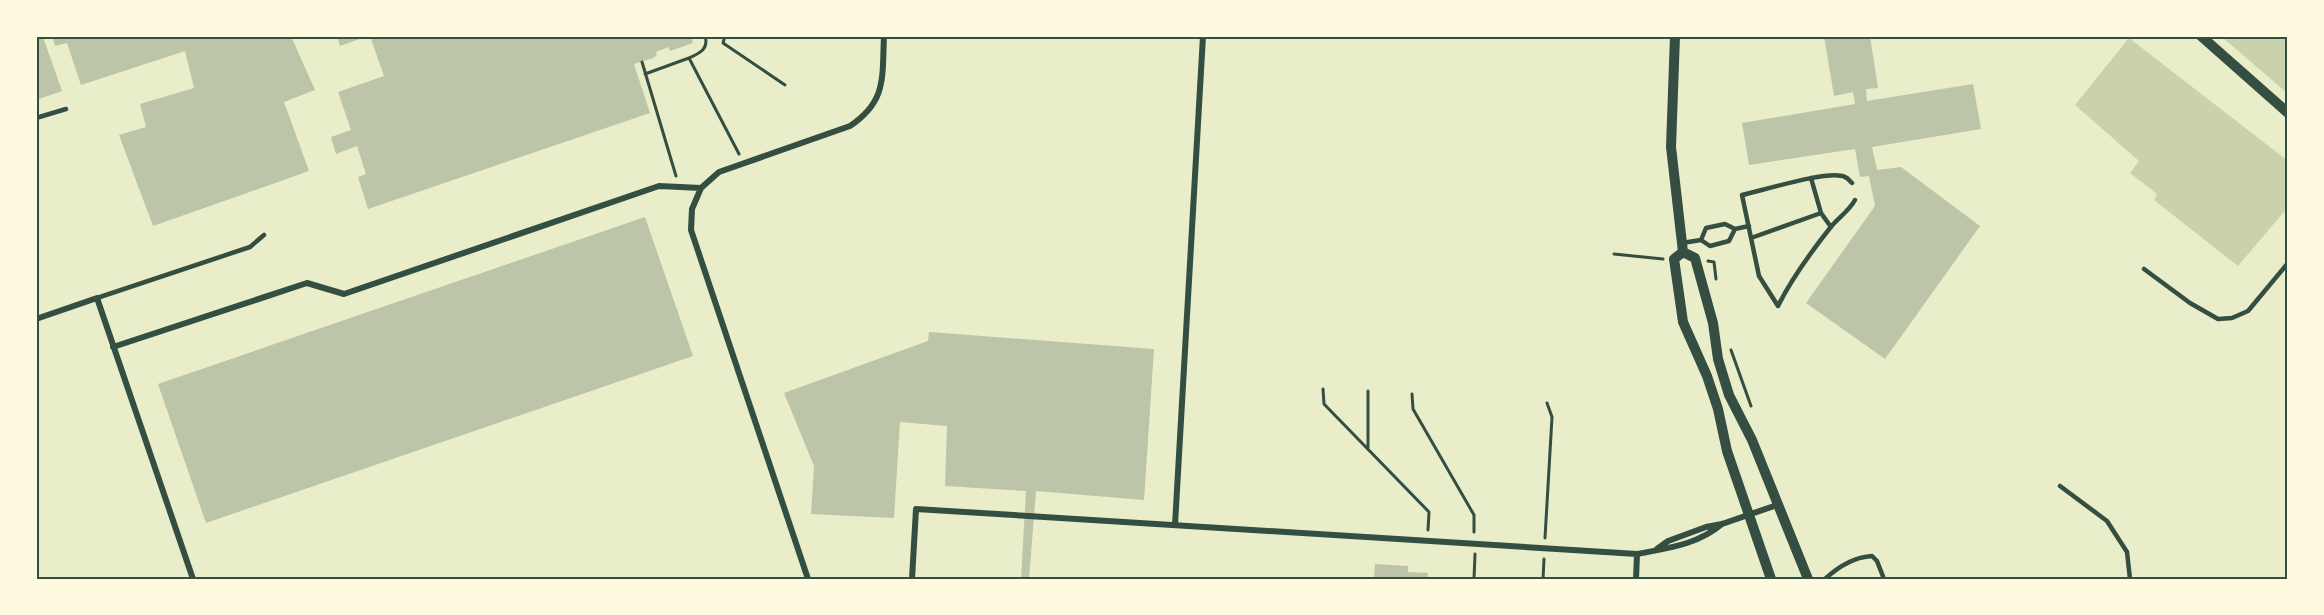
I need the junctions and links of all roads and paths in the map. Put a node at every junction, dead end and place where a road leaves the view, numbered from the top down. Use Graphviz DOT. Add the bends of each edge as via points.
graph roads {
  1 [pos="705,36"];
  2 [pos="725,36"];
  3 [pos="884,36"];
  4 [pos="1203,36"];
  5 [pos="1675,36"];
  6 [pos="2201,36"];
  7 [pos="689,58"];
  8 [pos="642,62"];
  9 [pos="645,74"];
  10 [pos="785,85"];
  11 [pos="66,109"];
  12 [pos="2288,113"];
  13 [pos="36,118"];
  14 [pos="744,163"];
  15 [pos="1811,178"];
  16 [pos="1852,183"];
  17 [pos="679,187"];
  18 [pos="701,188"];
  19 [pos="1855,200"];
  20 [pos="1821,213"];
  21 [pos="1749,226"];
  22 [pos="1831,227"];
  23 [pos="1735,229"];
  24 [pos="264,235"];
  25 [pos="1751,238"];
  26 [pos="1701,240"];
  27 [pos="1683,248"];
  28 [pos="2288,263"];
  29 [pos="2144,269"];
  30 [pos="97,298"];
  31 [pos="36,319"];
  32 [pos="113,347"];
  33 [pos="1323,388"];
  34 [pos="1368,391"];
  35 [pos="1412,394"];
  36 [pos="1547,403"];
  37 [pos="1368,448"];
  38 [pos="2060,486"];
  39 [pos="1777,505"];
  40 [pos="1748,515"];
  41 [pos="1175,525"];
  42 [pos="1427,541"];
  43 [pos="1474,544"];
  44 [pos="1544,548"];
  45 [pos="1637,554"];
  46 [pos="193,579"];
  47 [pos="808,579"];
  48 [pos="912,579"];
  49 [pos="1474,579"];
  50 [pos="1543,579"];
  51 [pos="1636,579"];
  52 [pos="1771,579"];
  53 [pos="1808,579"];
  54 [pos="1825,579"];
  55 [pos="1884,579"];
  56 [pos="2130,579"];
  1 -- 7 [label="path" via="705,48"];
  2 -- 10 [label="path" via="723,43"];
  3 -- 14 [label="street" via="877,101 865,115 850,126"];
  4 -- 41 [label="street"];
  5 -- 27 [label="street" via="1671,147"];
  6 -- 12 [label="street"];
  7 -- 9 [label="path"];
  7 -- 14 [label="path"];
  8 -- 9 [label="path"];
  9 -- 17 [label="path"];
  11 -- 13 [label="lane"];
  14 -- 18 [label="street" via="719,172"];
  15 -- 16 [label="lane" via="1844,176"];
  15 -- 20 [label="lane"];
  15 -- 21 [label="lane" via="1742,195"];
  17 -- 18 [label="street"];
  17 -- 32 [label="street" via="659,186 344,294 307,283"];
  18 -- 47 [label="street" via="692,209 690,230"];
  19 -- 22 [label="lane"];
  20 -- 22 [label="lane"];
  20 -- 25 [label="lane"];
  21 -- 23 [label="lane"];
  21 -- 25 [label="lane"];
  22 -- 25 [label="lane" via="1778,306 1759,276"];
  23 -- 26 [label="lane" via="1725,224 1706,228"];
  23 -- 26 [label="lane" via="1729,241 1710,246"];
  24 -- 30 [label="lane" via="250,247"];
  26 -- 27 [label="lane"];
  27 -- 39 [label="street" via="1695,258 1729,395 1752,440"];
  27 -- 40 [label="street" via="1674,260 1683,322 1715,398"];
  28 -- 29 [label="lane" via="2248,311 2218,319"];
  30 -- 31 [label="street"];
  30 -- 32 [label="street"];
  32 -- 46 [label="street"];
  33 -- 37 [label="path" via="1324,404"];
  34 -- 37 [label="path"];
  35 -- 43 [label="path" via="1413,409 1474,515"];
  36 -- 44 [label="path" via="1552,417"];
  37 -- 42 [label="path" via="1429,512"];
  38 -- 56 [label="lane" via="2107,521 2127,552"];
  39 -- 40 [label="street"];
  39 -- 53 [label="street"];
  40 -- 45 [label="street"];
  40 -- 52 [label="street"];
  41 -- 42 [label="street"];
  41 -- 48 [label="street" via="916,509"];
  42 -- 43 [label="street"];
  43 -- 44 [label="street"];
  43 -- 49 [label="path"];
  44 -- 45 [label="street"];
  44 -- 50 [label="path"];
  45 -- 51 [label="street"];
  54 -- 55 [label="lane" via="1837,568 1872,555"];
}
